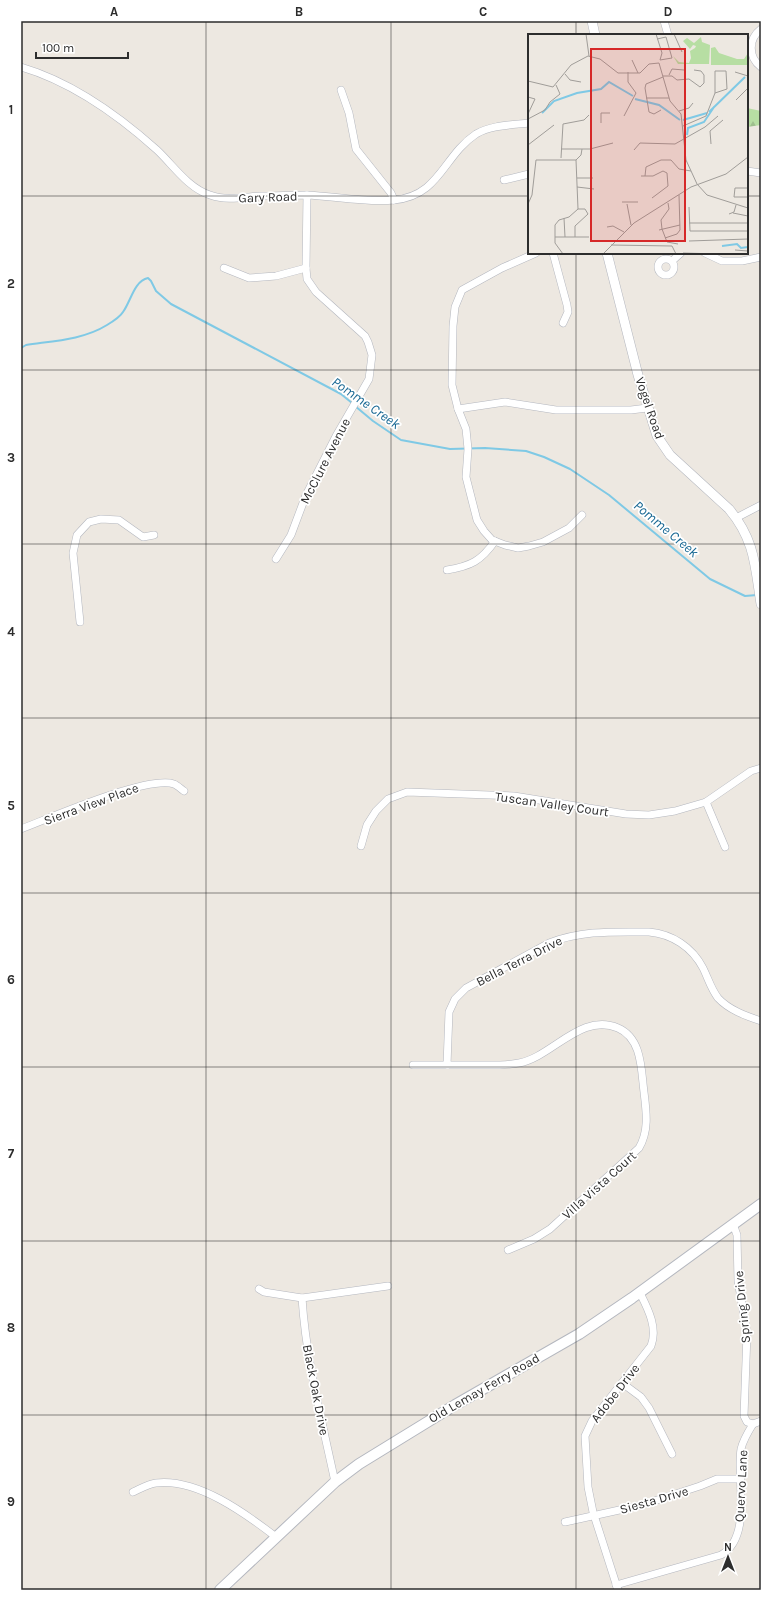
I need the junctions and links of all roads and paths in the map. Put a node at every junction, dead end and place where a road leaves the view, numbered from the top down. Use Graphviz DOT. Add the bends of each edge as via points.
graph roads {
  1 [pos="592,21"];
  2 [pos="664,21"];
  3 [pos="758,21"];
  4 [pos="761,26"];
  5 [pos="761,29"];
  6 [pos="595,34"];
  7 [pos="668,34"];
  8 [pos="21,67"];
  9 [pos="761,67"];
  10 [pos="342,90"];
  11 [pos="528,123"];
  12 [pos="748,171"];
  13 [pos="761,173"];
  14 [pos="528,174"];
  15 [pos="504,180"];
  16 [pos="307,195"];
  17 [pos="394,200"];
  18 [pos="534,254"];
  19 [pos="553,254"];
  20 [pos="607,254"];
  21 [pos="679,254"];
  22 [pos="707,254"];
  23 [pos="761,257"];
  24 [pos="672,262"];
  25 [pos="224,268"];
  26 [pos="306,268"];
  27 [pos="563,323"];
  28 [pos="647,408"];
  29 [pos="458,409"];
  30 [pos="761,505"];
  31 [pos="582,515"];
  32 [pos="736,518"];
  33 [pos="154,534"];
  34 [pos="495,541"];
  35 [pos="276,559"];
  36 [pos="447,570"];
  37 [pos="761,604"];
  38 [pos="80,622"];
  39 [pos="761,768"];
  40 [pos="184,791"];
  41 [pos="706,802"];
  42 [pos="21,829"];
  43 [pos="361,846"];
  44 [pos="725,847"];
  45 [pos="761,1021"];
  46 [pos="413,1065"];
  47 [pos="447,1065"];
  48 [pos="761,1204"];
  49 [pos="733,1224"];
  50 [pos="508,1250"];
  51 [pos="388,1286"];
  52 [pos="259,1289"];
  53 [pos="640,1293"];
  54 [pos="302,1298"];
  55 [pos="622,1383"];
  56 [pos="761,1421"];
  57 [pos="753,1424"];
  58 [pos="672,1454"];
  59 [pos="741,1479"];
  60 [pos="335,1482"];
  61 [pos="133,1492"];
  62 [pos="593,1515"];
  63 [pos="566,1522"];
  64 [pos="276,1537"];
  65 [pos="617,1588"];
  66 [pos="220,1590"];
  1 -- 6 [label="street"];
  2 -- 7 [label="street"];
  3 -- 4 [label="street"];
  5 -- 9 [label="street" via="753,38 751,51"];
  8 -- 16 [label="street, Gary Road" via="71,88 114,115 187,180 209,195 224,198"];
  10 -- 17 [label="street" via="356,149"];
  11 -- 17 [label="street, Gary Road" via="487,129 476,134 458,151 431,184 411,197"];
  12 -- 13 [label="street"];
  14 -- 15 [label="street"];
  16 -- 17 [label="street, Gary Road"];
  16 -- 26 [label="street, McClure Avenue"];
  18 -- 29 [label="street" via="462,290 455,307 453,326 452,385"];
  19 -- 27 [label="street" via="568,312"];
  20 -- 28 [label="street, Vogel Road"];
  21 -- 24 [label="street"];
  22 -- 23 [label="street" via="722,261 742,261"];
  25 -- 26 [label="street" via="249,278 276,276"];
  26 -- 35 [label="street, McClure Avenue" via="307,279 316,292 365,336 372,355 371,368 369,379 306,494 291,535"];
  28 -- 29 [label="street" via="556,410 504,402"];
  28 -- 32 [label="street, Vogel Road" via="657,436 665,449"];
  29 -- 34 [label="street" via="466,428 466,477 477,520"];
  30 -- 32 [label="street"];
  31 -- 34 [label="street" via="569,528 543,542 518,548"];
  32 -- 37 [label="street, Vogel Road" via="750,542"];
  33 -- 38 [label="street" via="143,537 119,520 100,519 89,522 77,536 73,553"];
  34 -- 36 [label="street" via="477,561 461,568"];
  39 -- 41 [label="street, Tuscan Valley Court" via="751,771"];
  40 -- 42 [label="street, Sierra View Place" via="174,784 152,783 130,788"];
  41 -- 43 [label="street, Tuscan Valley Court" via="649,815 626,814 514,796 407,792 388,799 376,811"];
  41 -- 44 [label="street"];
  45 -- 47 [label="street, Bella Terra Drive" via="733,1009 719,998 698,960 676,940 649,932 586,933 543,946 460,993 449,1012"];
  46 -- 47 [label="street, Villa Vista Court"];
  47 -- 50 [label="street, Villa Vista Court" via="520,1063 536,1057 582,1029 598,1025 610,1025 621,1029 631,1039 638,1052 646,1126 645,1137 639,1148 550,1229"];
  48 -- 49 [label="main road, Old Lemay Ferry Road"];
  49 -- 53 [label="main road, Old Lemay Ferry Road"];
  49 -- 57 [label="street, Spring Drive" via="736,1235 738,1281 747,1332 744,1416 747,1422"];
  51 -- 54 [label="street"];
  52 -- 54 [label="street"];
  53 -- 55 [label="street, Adobe Drive" via="650,1311 653,1341"];
  53 -- 60 [label="main road, Old Lemay Ferry Road" via="579,1334 407,1434"];
  54 -- 60 [label="street, Black Oak Drive" via="308,1347"];
  55 -- 58 [label="street" via="641,1397 650,1408"];
  55 -- 62 [label="street, Adobe Drive" via="592,1421 585,1436 588,1487"];
  56 -- 57 [label="street"];
  57 -- 59 [label="street, Quervo Lane" via="745,1436 741,1450"];
  59 -- 62 [label="street, Siesta Drive" via="717,1479 642,1506"];
  59 -- 65 [label="street, Quervo Lane" via="741,1522 727,1552"];
  60 -- 64 [label="main road, Old Lemay Ferry Road"];
  61 -- 64 [label="street" via="153,1483 180,1484 235,1509"];
  62 -- 63 [label="street, Siesta Drive"];
  62 -- 65 [label="street, Adobe Drive"];
  64 -- 66 [label="main road, Old Lemay Ferry Road"];
}
